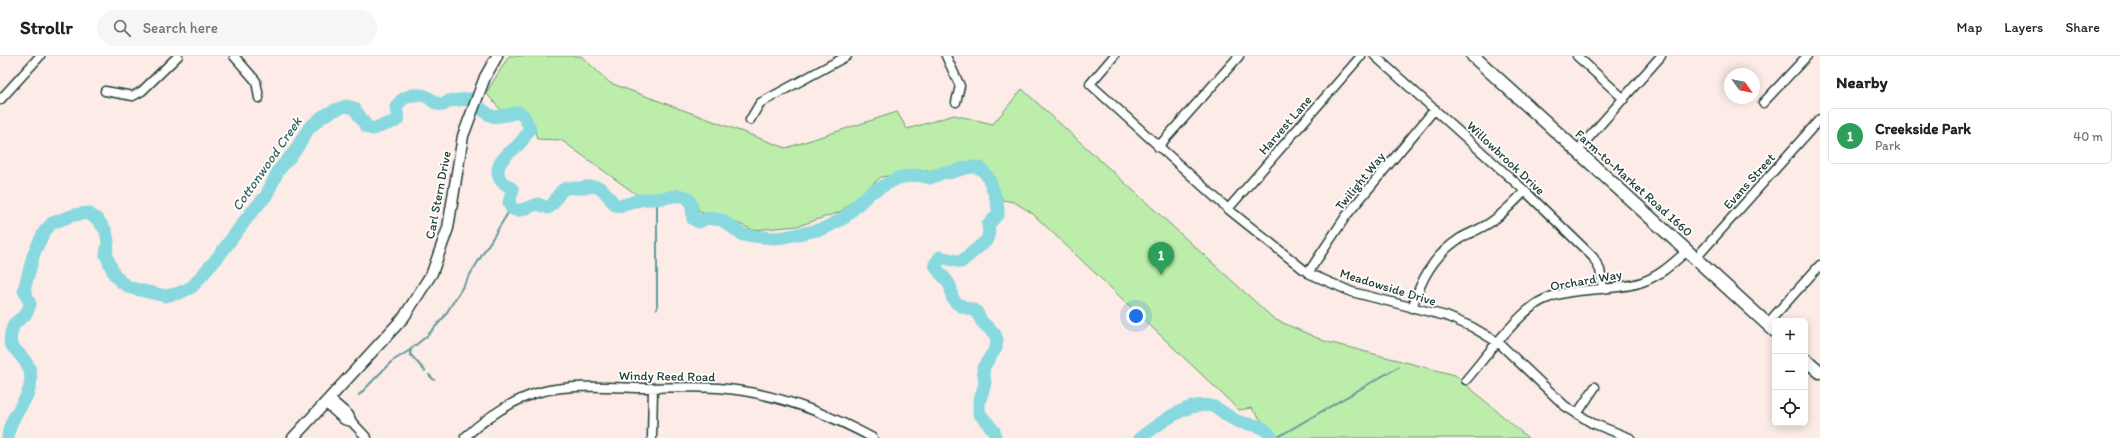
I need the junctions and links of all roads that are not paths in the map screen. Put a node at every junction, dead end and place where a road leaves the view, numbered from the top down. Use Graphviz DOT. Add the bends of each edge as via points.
graph roads {
  1 [pos="40,56"];
  2 [pos="178,56"];
  3 [pos="234,56"];
  4 [pos="497,56"];
  5 [pos="847,56"];
  6 [pos="946,56"];
  7 [pos="1114,56"];
  8 [pos="1239,56"];
  9 [pos="1361,56"];
  10 [pos="1375,56"];
  11 [pos="1473,56"];
  12 [pos="1577,56"];
  13 [pos="1661,56"];
  14 [pos="1807,56"];
  15 [pos="105,91"];
  16 [pos="259,98"];
  17 [pos="1624,99"];
  18 [pos="0,100"];
  19 [pos="956,102"];
  20 [pos="1764,103"];
  21 [pos="1435,109"];
  22 [pos="750,120"];
  23 [pos="1820,120"];
  24 [pos="1158,148"];
  25 [pos="1577,151"];
  26 [pos="1525,191"];
  27 [pos="1228,209"];
  28 [pos="1691,255"];
  29 [pos="1820,265"];
  30 [pos="1308,272"];
  31 [pos="1603,288"];
  32 [pos="1412,308"];
  33 [pos="1771,328"];
  34 [pos="1498,343"];
  35 [pos="1808,362"];
  36 [pos="1820,372"];
  37 [pos="1466,380"];
  38 [pos="1595,387"];
  39 [pos="653,388"];
  40 [pos="327,400"];
  41 [pos="1577,414"];
  42 [pos="293,438"];
  43 [pos="367,438"];
  44 [pos="466,438"];
  45 [pos="652,438"];
  46 [pos="873,438"];
  47 [pos="1630,438"];
  1 -- 18 [label="street"];
  2 -- 15 [label="street" via="142,91 132,96"];
  3 -- 16 [label="street" via="256,81"];
  4 -- 40 [label="street, Carl Stern Drive" via="485,77 463,136 448,228 432,273 404,317"];
  5 -- 22 [label="street" via="760,102"];
  6 -- 19 [label="street" via="960,86"];
  7 -- 24 [label="street, Meadowside Drive" via="1090,84"];
  8 -- 24 [label="street"];
  9 -- 27 [label="street, Harvest Lane"];
  10 -- 21 [label="street, Willowbrook Drive"];
  11 -- 25 [label="main road, Farm-to-Market Road 1660"];
  12 -- 17 [label="street"];
  13 -- 17 [label="street"];
  14 -- 20 [label="street"];
  17 -- 25 [label="street"];
  21 -- 26 [label="street, Willowbrook Drive"];
  21 -- 30 [label="street, Twilight Way" via="1346,216"];
  23 -- 28 [label="street, Evans Street"];
  24 -- 27 [label="street, Meadowside Drive"];
  25 -- 28 [label="main road, Farm-to-Market Road 1660"];
  26 -- 31 [label="street, Willowbrook Drive" via="1593,257 1600,270"];
  26 -- 32 [label="street" via="1501,215 1460,239 1437,258 1424,276"];
  27 -- 30 [label="street, Meadowside Drive"];
  28 -- 31 [label="street, Orchard Way" via="1641,282"];
  28 -- 33 [label="main road, Farm-to-Market Road 1660"];
  29 -- 33 [label="street"];
  30 -- 32 [label="street, Meadowside Drive" via="1352,292"];
  31 -- 34 [label="street, Orchard Way" via="1557,294 1539,302 1515,322"];
  32 -- 34 [label="street, Meadowside Drive" via="1446,316 1472,327"];
  34 -- 37 [label="street, Orchard Way"];
  34 -- 41 [label="street, Meadowside Drive" via="1565,406"];
  35 -- 36 [label="main road"];
  38 -- 41 [label="street"];
  39 -- 44 [label="street, Windy Reed Road" via="572,388 540,392 513,402 477,426"];
  39 -- 45 [label="street"];
  39 -- 46 [label="street, Windy Reed Road" via="718,388 759,394 820,412"];
  40 -- 42 [label="street, Carl Stern Drive"];
  40 -- 43 [label="street" via="349,416"];
  41 -- 47 [label="street, Meadowside Drive"];
}
